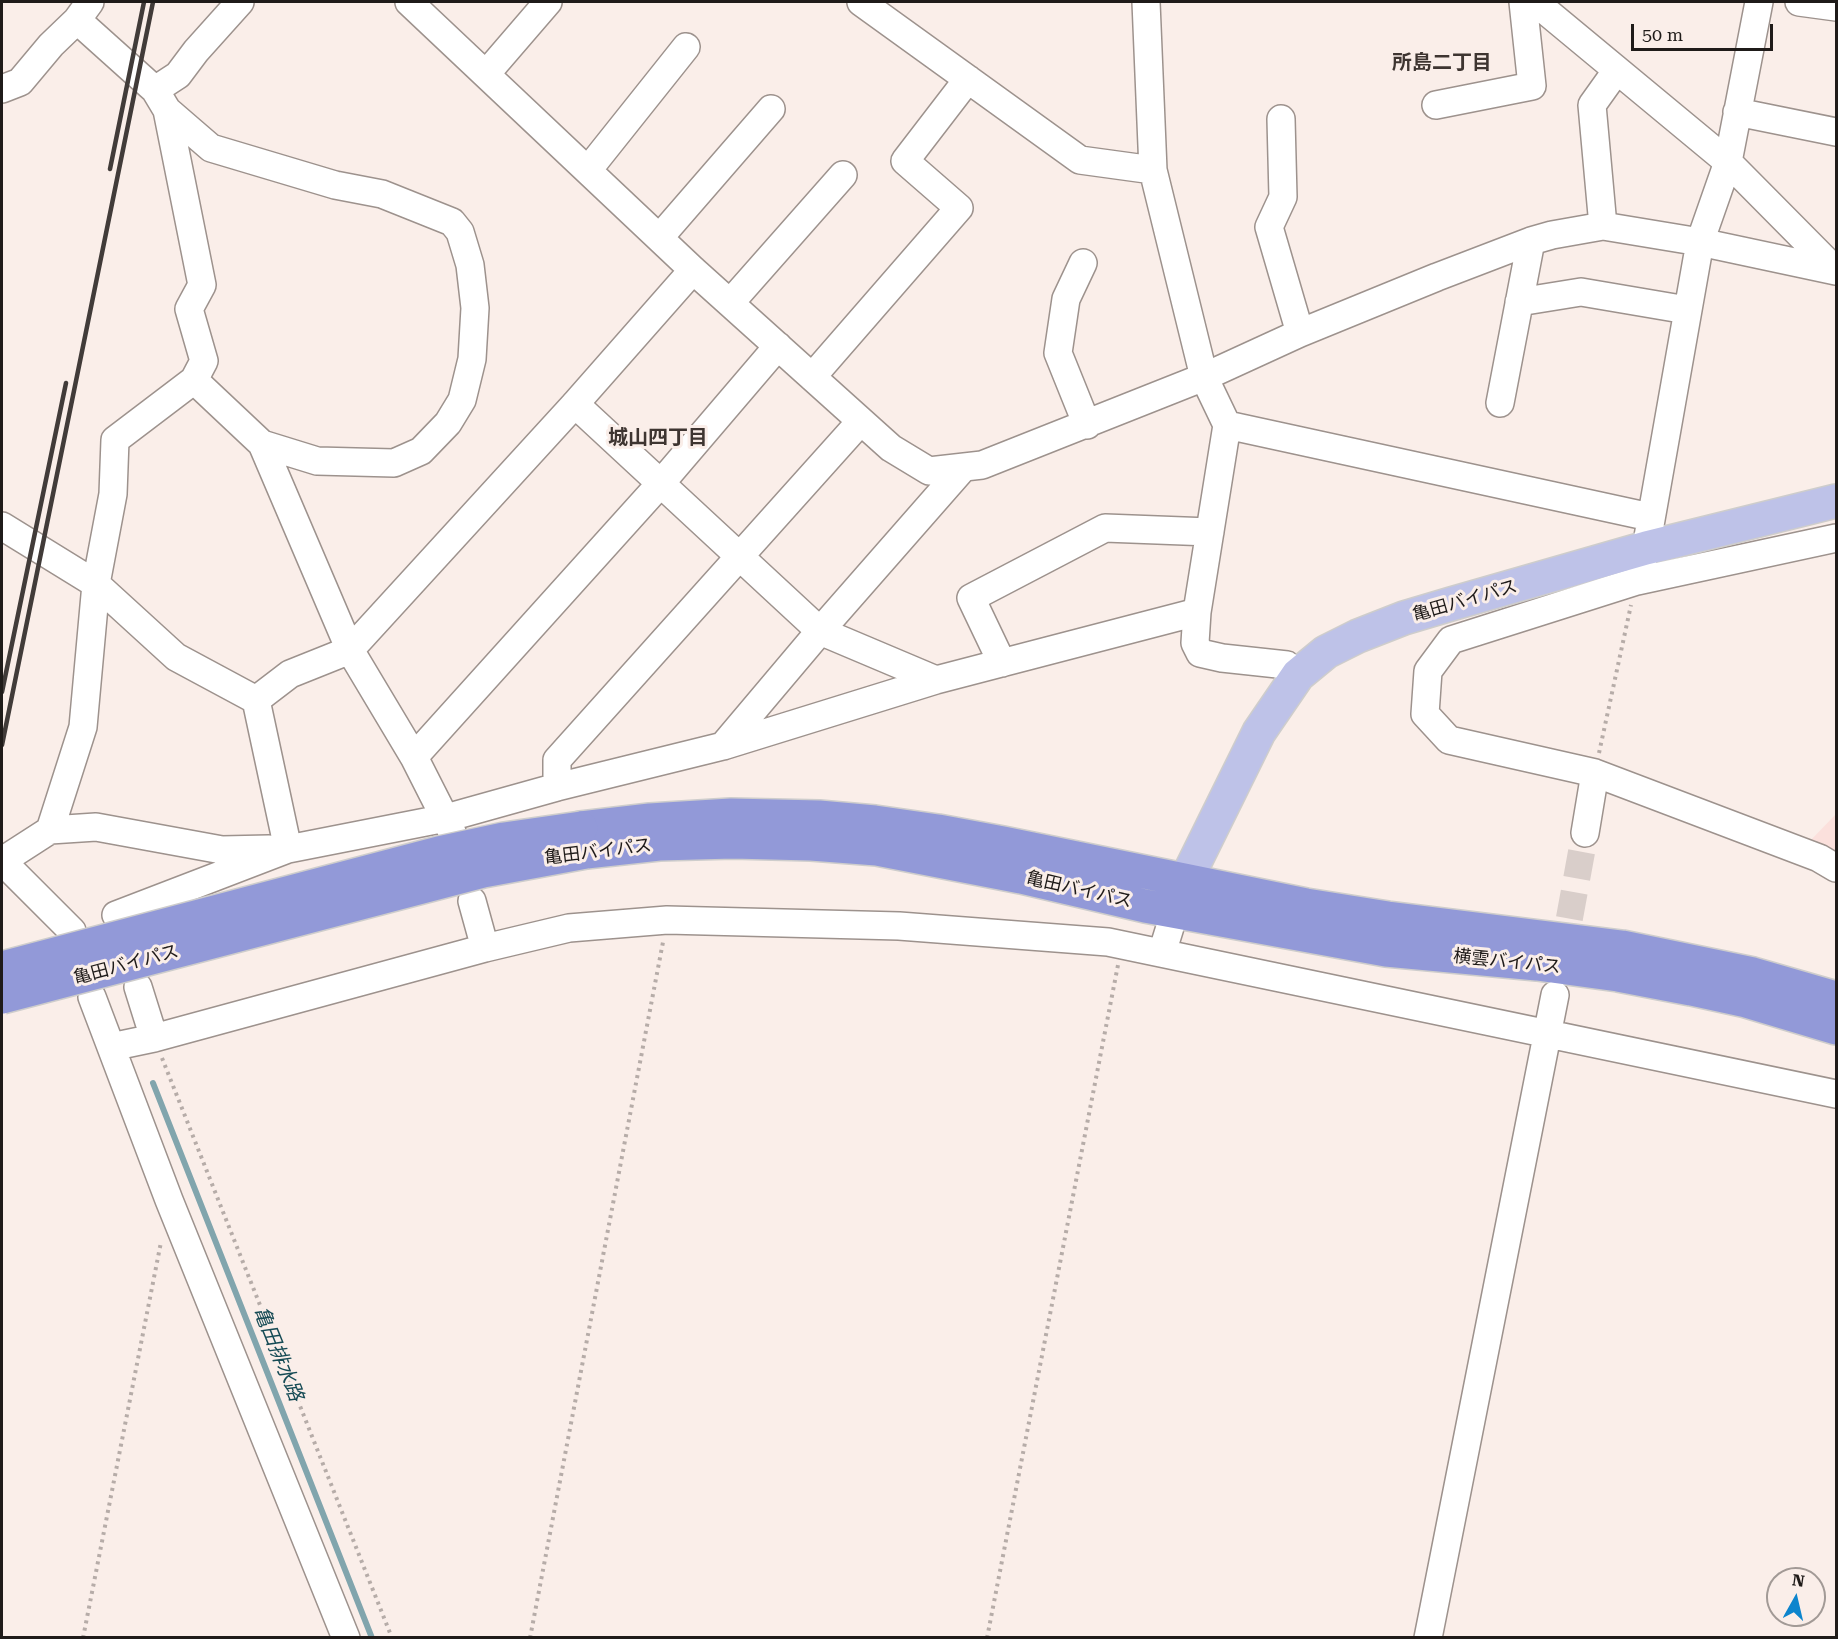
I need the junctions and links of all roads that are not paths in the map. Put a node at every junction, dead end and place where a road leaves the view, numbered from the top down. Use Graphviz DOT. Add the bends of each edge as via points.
graph roads {
  1 [pos="240,2"];
  2 [pos="409,2"];
  3 [pos="548,2"];
  4 [pos="861,2"];
  5 [pos="1146,2"];
  6 [pos="1523,2"];
  7 [pos="1535,2"];
  8 [pos="1759,2"];
  9 [pos="1799,2"];
  10 [pos="1836,8"];
  11 [pos="83,11"];
  12 [pos="686,47"];
  13 [pos="1617,70"];
  14 [pos="486,74"];
  15 [pos="968,79"];
  16 [pos="2,89"];
  17 [pos="161,100"];
  18 [pos="1436,105"];
  19 [pos="771,109"];
  20 [pos="1737,112"];
  21 [pos="1281,119"];
  22 [pos="1836,132"];
  23 [pos="1728,162"];
  24 [pos="588,170"];
  25 [pos="1153,170"];
  26 [pos="843,175"];
  27 [pos="1603,226"];
  28 [pos="660,237"];
  29 [pos="1531,241"];
  30 [pos="1700,242"];
  31 [pos="1083,263"];
  32 [pos="693,270"];
  33 [pos="1836,271"];
  34 [pos="1519,302"];
  35 [pos="730,303"];
  36 [pos="1687,310"];
  37 [pos="1300,333"];
  38 [pos="778,346"];
  39 [pos="812,377"];
  40 [pos="1204,377"];
  41 [pos="194,380"];
  42 [pos="1500,403"];
  43 [pos="575,404"];
  44 [pos="861,421"];
  45 [pos="1088,425"];
  46 [pos="1227,425"];
  47 [pos="262,444"];
  48 [pos="962,469"];
  49 [pos="661,483"];
  50 [pos="1836,501"];
  51 [pos="2,526"];
  52 [pos="1210,532"];
  53 [pos="1648,532"];
  54 [pos="1836,538"];
  55 [pos="740,556"];
  56 [pos="1637,581"];
  57 [pos="96,584"];
  58 [pos="1197,612"];
  59 [pos="820,631"];
  60 [pos="351,650"];
  61 [pos="1002,663"];
  62 [pos="1298,675"];
  63 [pos="936,680"];
  64 [pos="256,700"];
  65 [pos="723,746"];
  66 [pos="414,757"];
  67 [pos="1595,773"];
  68 [pos="557,787"];
  69 [pos="449,825"];
  70 [pos="50,830"];
  71 [pos="1585,833"];
  72 [pos="584,840"];
  73 [pos="288,849"];
  74 [pos="1836,868"];
  75 [pos="1180,896"];
  76 [pos="472,901"];
  77 [pos="116,915"];
  78 [pos="72,931"];
  79 [pos="485,948"];
  80 [pos="1162,953"];
  81 [pos="2,968"];
  82 [pos="138,987"];
  83 [pos="1555,995"];
  84 [pos="2,997"];
  85 [pos="92,997"];
  86 [pos="1836,998"];
  87 [pos="1836,1028"];
  88 [pos="1547,1032"];
  89 [pos="154,1038"];
  90 [pos="111,1047"];
  91 [pos="1836,1094"];
  92 [pos="346,1638"];
  93 [pos="1428,1638"];
  1 -- 17 [label="street" via="196,51"];
  2 -- 14 [label="street"];
  3 -- 14 [label="street"];
  4 -- 15 [label="street"];
  5 -- 25 [label="street"];
  6 -- 18 [label="street" via="1533,86"];
  7 -- 13 [label="street"];
  8 -- 20 [label="street"];
  9 -- 10 [label="street"];
  11 -- 16 [label="street" via="20,82"];
  11 -- 17 [label="street"];
  12 -- 24 [label="street"];
  13 -- 23 [label="street"];
  13 -- 27 [label="street" via="1592,105"];
  14 -- 24 [label="street"];
  15 -- 25 [label="street" via="1080,160"];
  15 -- 39 [label="street" via="905,161 959,208"];
  17 -- 41 [label="street" via="202,285 189,309 204,361"];
  17 -- 47 [label="street" via="211,148 335,185 382,194 452,222 460,232 470,265 475,318 472,359 462,400 448,423 421,451 394,463 317,460"];
  19 -- 28 [label="street"];
  20 -- 22 [label="street"];
  20 -- 23 [label="street"];
  21 -- 37 [label="street" via="1283,196 1269,226"];
  23 -- 30 [label="street"];
  23 -- 33 [label="street"];
  24 -- 28 [label="street"];
  25 -- 40 [label="street"];
  26 -- 35 [label="street"];
  27 -- 29 [label="street"];
  27 -- 30 [label="street"];
  28 -- 32 [label="street"];
  29 -- 34 [label="street"];
  29 -- 37 [label="street"];
  30 -- 33 [label="street"];
  30 -- 36 [label="street"];
  31 -- 45 [label="street" via="1066,299 1058,353"];
  32 -- 35 [label="street"];
  32 -- 43 [label="street"];
  34 -- 36 [label="street" via="1581,292"];
  34 -- 42 [label="street"];
  35 -- 38 [label="street"];
  36 -- 53 [label="street"];
  37 -- 40 [label="street"];
  38 -- 39 [label="street"];
  38 -- 49 [label="street"];
  39 -- 44 [label="street"];
  40 -- 45 [label="street"];
  40 -- 46 [label="street"];
  41 -- 47 [label="street"];
  41 -- 57 [label="street" via="115,440 113,494"];
  43 -- 49 [label="street"];
  43 -- 60 [label="street"];
  44 -- 48 [label="street" via="891,448 929,471"];
  44 -- 55 [label="street"];
  45 -- 48 [label="street"];
  46 -- 52 [label="street"];
  46 -- 53 [label="street"];
  47 -- 60 [label="street"];
  48 -- 59 [label="street"];
  49 -- 55 [label="street"];
  49 -- 66 [label="street"];
  50 -- 53 [label="main road, 亀田バイパス"];
  51 -- 57 [label="street"];
  52 -- 58 [label="street"];
  52 -- 61 [label="street" via="1105,528 970,598"];
  53 -- 56 [label="street"];
  53 -- 62 [label="main road, 亀田バイパス" via="1358,636 1326,652"];
  54 -- 56 [label="street"];
  55 -- 59 [label="street"];
  55 -- 68 [label="street" via="557,760"];
  56 -- 67 [label="street" via="1451,640 1428,671 1425,714 1449,740"];
  57 -- 64 [label="street" via="176,657"];
  57 -- 70 [label="street" via="83,727"];
  58 -- 61 [label="street"];
  58 -- 62 [label="street" via="1195,643 1200,653 1287,665"];
  59 -- 63 [label="street"];
  59 -- 65 [label="street"];
  60 -- 64 [label="street" via="290,674"];
  60 -- 66 [label="street"];
  61 -- 63 [label="street"];
  62 -- 75 [label="main road, 亀田バイパス" via="1259,732"];
  63 -- 65 [label="street"];
  64 -- 73 [label="street"];
  65 -- 68 [label="street"];
  66 -- 69 [label="street"];
  67 -- 71 [label="street"];
  67 -- 74 [label="street" via="1819,858"];
  68 -- 69 [label="street"];
  69 -- 73 [label="street"];
  70 -- 73 [label="street" via="96,827 222,850"];
  70 -- 78 [label="street" via="2,861"];
  72 -- 75 [label="highway, 亀田バイパス" via="650,820 731,815 875,822 992,841"];
  72 -- 81 [label="highway, 亀田バイパス, bridge" via="504,839 439,853"];
  72 -- 84 [label="highway, 亀田バイパス, bridge" via="483,871"];
  73 -- 77 [label="street"];
  75 -- 80 [label="street"];
  75 -- 86 [label="highway, 横雲バイパス" via="1306,905 1622,947 1753,974"];
  75 -- 87 [label="highway, 横雲バイパス" via="1386,950 1618,975 1746,1002"];
  76 -- 79 [label="street"];
  79 -- 80 [label="street" via="569,928 667,920 899,926 1108,942"];
  79 -- 89 [label="street"];
  80 -- 88 [label="street"];
  82 -- 89 [label="street"];
  83 -- 88 [label="street"];
  85 -- 90 [label="street"];
  88 -- 91 [label="street"];
  88 -- 93 [label="street"];
  89 -- 90 [label="street"];
  90 -- 92 [label="street"];
}
